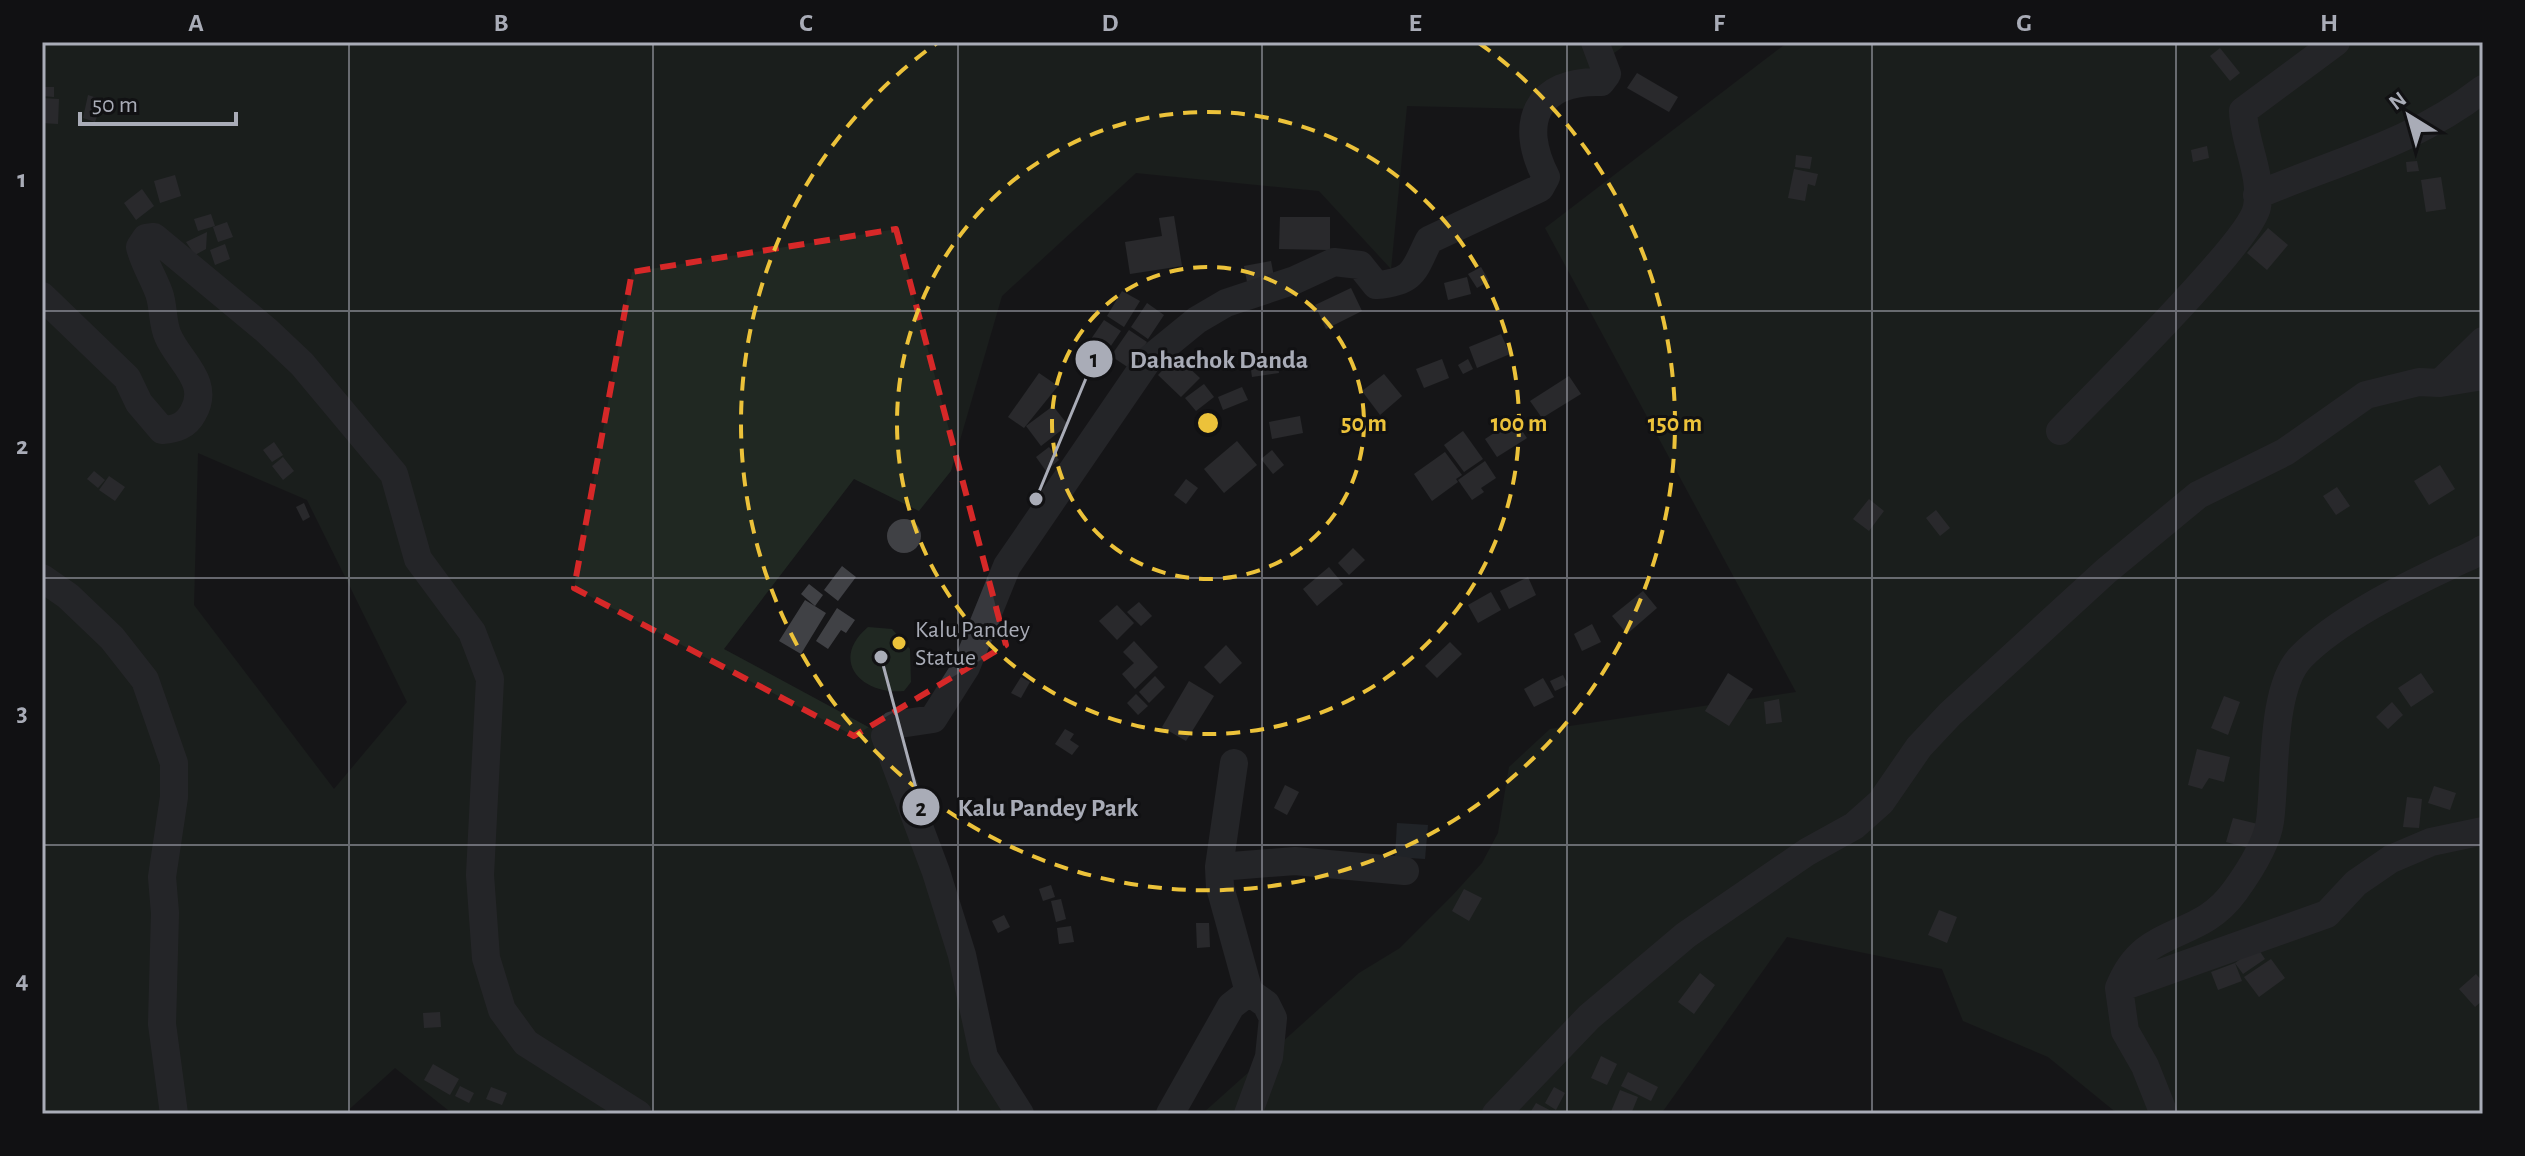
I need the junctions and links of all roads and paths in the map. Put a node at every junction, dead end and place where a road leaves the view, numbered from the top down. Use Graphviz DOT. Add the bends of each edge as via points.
graph roads {
  1 [pos="1595,42"];
  2 [pos="2336,42"];
  3 [pos="2483,89"];
  4 [pos="2257,195"];
  5 [pos="42,296"];
  6 [pos="2483,341"];
  7 [pos="2483,376"];
  8 [pos="2440,383"];
  9 [pos="2060,431"];
  10 [pos="2483,549"];
  11 [pos="42,578"];
  12 [pos="1234,763"];
  13 [pos="2483,831"];
  14 [pos="1219,867"];
  15 [pos="1405,871"];
  16 [pos="2119,988"];
  17 [pos="1249,992"];
  18 [pos="174,1114"];
  19 [pos="638,1114"];
  20 [pos="1020,1114"];
  21 [pos="1170,1114"];
  22 [pos="1248,1114"];
  23 [pos="1496,1114"];
  24 [pos="2164,1114"];
  1 -- 20 [label="street" via="1607,74 1601,82 1559,86 1542,102 1535,119 1538,161 1546,177 1540,188 1429,240 1415,272 1401,282 1376,285 1360,265 1334,262 1226,303 1148,360 1007,566 966,667 941,710 933,719 893,725 885,736 962,955 984,1057"];
  2 -- 4 [label="street" via="2243,111"];
  3 -- 4 [label="street" via="2439,122 2373,153"];
  4 -- 9 [label="street" via="2257,210 2210,271"];
  5 -- 19 [label="street" via="127,378 139,403 162,430 178,429 199,400 195,378 166,333 160,296 143,259 140,247 154,237 302,364 394,474 418,559 472,632 490,679 480,875 486,958 502,1010 526,1043"];
  6 -- 8 [label="street"];
  7 -- 8 [label="street"];
  8 -- 23 [label="street" via="2419,382 2366,395 2285,452 2177,509 1950,714 1919,747 1881,802 1854,826 1686,935 1589,1017"];
  10 -- 16 [label="street" via="2361,615 2299,658 2283,694 2270,824 2251,866 2223,907 2187,931 2147,945 2128,965"];
  11 -- 18 [label="street" via="112,638 145,680 174,763 162,877 162,1024"];
  12 -- 14 [label="street"];
  13 -- 16 [label="street" via="2431,842 2391,859 2356,883 2327,914"];
  14 -- 15 [label="street" via="1295,861"];
  14 -- 17 [label="street"];
  16 -- 24 [label="street" via="2125,1031"];
  17 -- 21 [label="street" via="1231,1006"];
  17 -- 22 [label="street" via="1266,1004 1273,1018 1269,1057"];
}
